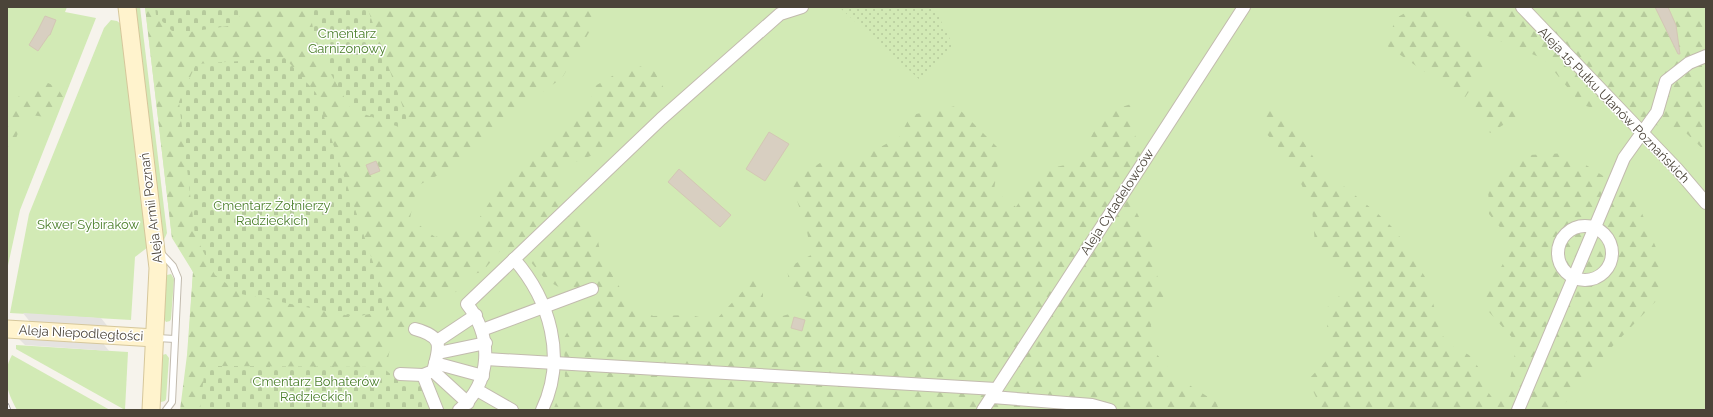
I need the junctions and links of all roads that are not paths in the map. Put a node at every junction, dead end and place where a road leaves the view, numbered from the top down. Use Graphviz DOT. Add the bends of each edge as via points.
graph roads {
  1 [pos="127,7"];
  2 [pos="802,7"];
  3 [pos="1244,7"];
  4 [pos="1522,7"];
  5 [pos="1706,56"];
  6 [pos="1642,133"];
  7 [pos="1706,203"];
  8 [pos="1596,227"];
  9 [pos="157,250"];
  10 [pos="514,259"];
  11 [pos="1574,278"];
  12 [pos="592,289"];
  13 [pos="545,307"];
  14 [pos="476,316"];
  15 [pos="7,329"];
  16 [pos="415,329"];
  17 [pos="482,330"];
  18 [pos="155,338"];
  19 [pos="175,339"];
  20 [pos="486,343"];
  21 [pos="486,359"];
  22 [pos="433,361"];
  23 [pos="553,362"];
  24 [pos="400,374"];
  25 [pos="483,376"];
  26 [pos="477,390"];
  27 [pos="994,393"];
  28 [pos="464,406"];
  29 [pos="151,410"];
  30 [pos="166,410"];
  31 [pos="437,410"];
  32 [pos="512,410"];
  33 [pos="542,410"];
  34 [pos="983,410"];
  35 [pos="1110,410"];
  36 [pos="1518,410"];
  1 -- 9 [label="street, Aleja Armii Poznań"];
  2 -- 10 [label="street" via="780,14 661,119"];
  3 -- 27 [label="street, Aleja Cytadelowców"];
  4 -- 6 [label="street, Aleja 15 Pułku Ułanów Poznańskich"];
  5 -- 6 [label="street" via="1689,63 1666,81 1657,112"];
  6 -- 7 [label="street, Aleja 15 Pułku Ułanów Poznańskich"];
  6 -- 8 [label="street" via="1624,158"];
  8 -- 11 [label="street"];
  8 -- 11 [label="street" via="1606,235 1612,248 1611,261 1604,273 1590,280"];
  8 -- 11 [label="street" via="1574,227 1564,234 1558,245 1558,259 1563,271"];
  9 -- 18 [label="street, Aleja Armii Poznań"];
  9 -- 19 [label="lane" via="173,266 178,278"];
  10 -- 13 [label="street" via="526,272"];
  10 -- 14 [label="street" via="467,304"];
  11 -- 36 [label="street"];
  12 -- 13 [label="street"];
  13 -- 17 [label="street"];
  13 -- 23 [label="street" via="550,324"];
  14 -- 17 [label="street"];
  14 -- 22 [label="street"];
  15 -- 18 [label="street, Aleja Niepodległości"];
  16 -- 22 [label="street" via="430,334"];
  17 -- 20 [label="street"];
  18 -- 19 [label="lane"];
  18 -- 29 [label="street, Aleja Armii Poznań"];
  19 -- 30 [label="lane" via="172,402"];
  20 -- 21 [label="street"];
  20 -- 22 [label="street"];
  21 -- 23 [label="street"];
  21 -- 25 [label="street"];
  22 -- 24 [label="street"];
  22 -- 25 [label="street"];
  22 -- 28 [label="street"];
  22 -- 31 [label="street"];
  23 -- 27 [label="street"];
  23 -- 33 [label="street"];
  25 -- 26 [label="street"];
  26 -- 28 [label="street"];
  26 -- 32 [label="street"];
  27 -- 34 [label="street, Aleja Cytadelowców"];
  27 -- 35 [label="street" via="1092,405"];
}
